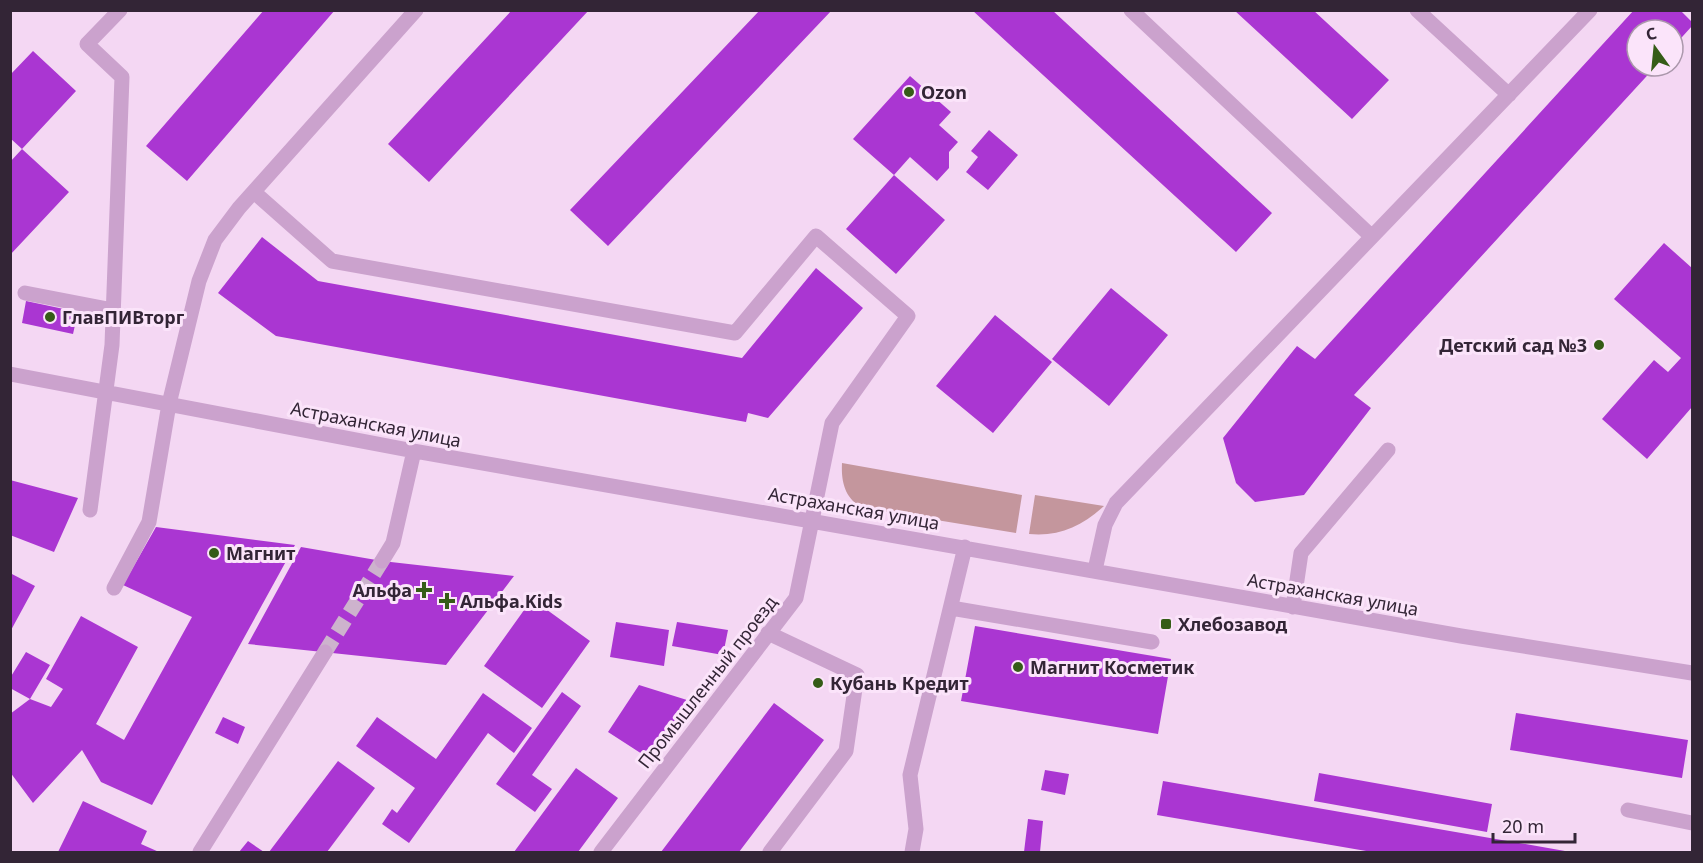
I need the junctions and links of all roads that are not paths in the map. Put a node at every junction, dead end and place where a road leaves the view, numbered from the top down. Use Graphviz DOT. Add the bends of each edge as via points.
graph roads {
  1 [pos="120,10"];
  2 [pos="416,10"];
  3 [pos="1131,10"];
  4 [pos="1417,10"];
  5 [pos="1590,10"];
  6 [pos="1509,95"];
  7 [pos="254,192"];
  8 [pos="1371,236"];
  9 [pos="25,293"];
  10 [pos="113,310"];
  11 [pos="10,374"];
  12 [pos="105,391"];
  13 [pos="169,404"];
  14 [pos="1388,450"];
  15 [pos="414,451"];
  16 [pos="90,510"];
  17 [pos="812,520"];
  18 [pos="965,547"];
  19 [pos="382,561"];
  20 [pos="1095,570"];
  21 [pos="114,588"];
  22 [pos="1293,606"];
  23 [pos="951,608"];
  24 [pos="768,633"];
  25 [pos="1152,642"];
  26 [pos="325,652"];
  27 [pos="1692,673"];
  28 [pos="1628,810"];
  29 [pos="1692,823"];
  30 [pos="200,852"];
  31 [pos="601,852"];
  32 [pos="770,852"];
  33 [pos="912,852"];
  1 -- 10 [label="street" via="87,44 122,77"];
  2 -- 7 [label="street"];
  3 -- 8 [label="street"];
  4 -- 6 [label="street"];
  5 -- 6 [label="street"];
  6 -- 8 [label="street"];
  7 -- 13 [label="street" via="215,240 199,281"];
  7 -- 17 [label="street, Промышленный проезд" via="332,261 735,333 816,236 908,316 832,423"];
  8 -- 20 [label="street" via="1116,504 1105,525"];
  9 -- 10 [label="street"];
  10 -- 12 [label="street"];
  11 -- 12 [label="street, Астраханская улица"];
  12 -- 13 [label="street, Астраханская улица"];
  12 -- 16 [label="street"];
  13 -- 15 [label="street, Астраханская улица"];
  13 -- 21 [label="street" via="149,522"];
  14 -- 22 [label="street" via="1301,553"];
  15 -- 17 [label="street, Астраханская улица"];
  15 -- 19 [label="street" via="393,543"];
  17 -- 18 [label="street, Астраханская улица"];
  17 -- 24 [label="street, Промышленный проезд" via="796,598"];
  18 -- 20 [label="street, Астраханская улица"];
  18 -- 23 [label="street"];
  20 -- 22 [label="street, Астраханская улица"];
  22 -- 27 [label="street, Астраханская улица"];
  23 -- 25 [label="street"];
  23 -- 33 [label="street" via="910,776 916,829"];
  24 -- 31 [label="street, Промышленный проезд"];
  24 -- 32 [label="street" via="856,675 846,751"];
  26 -- 30 [label="street"];
  28 -- 29 [label="street"];
}
